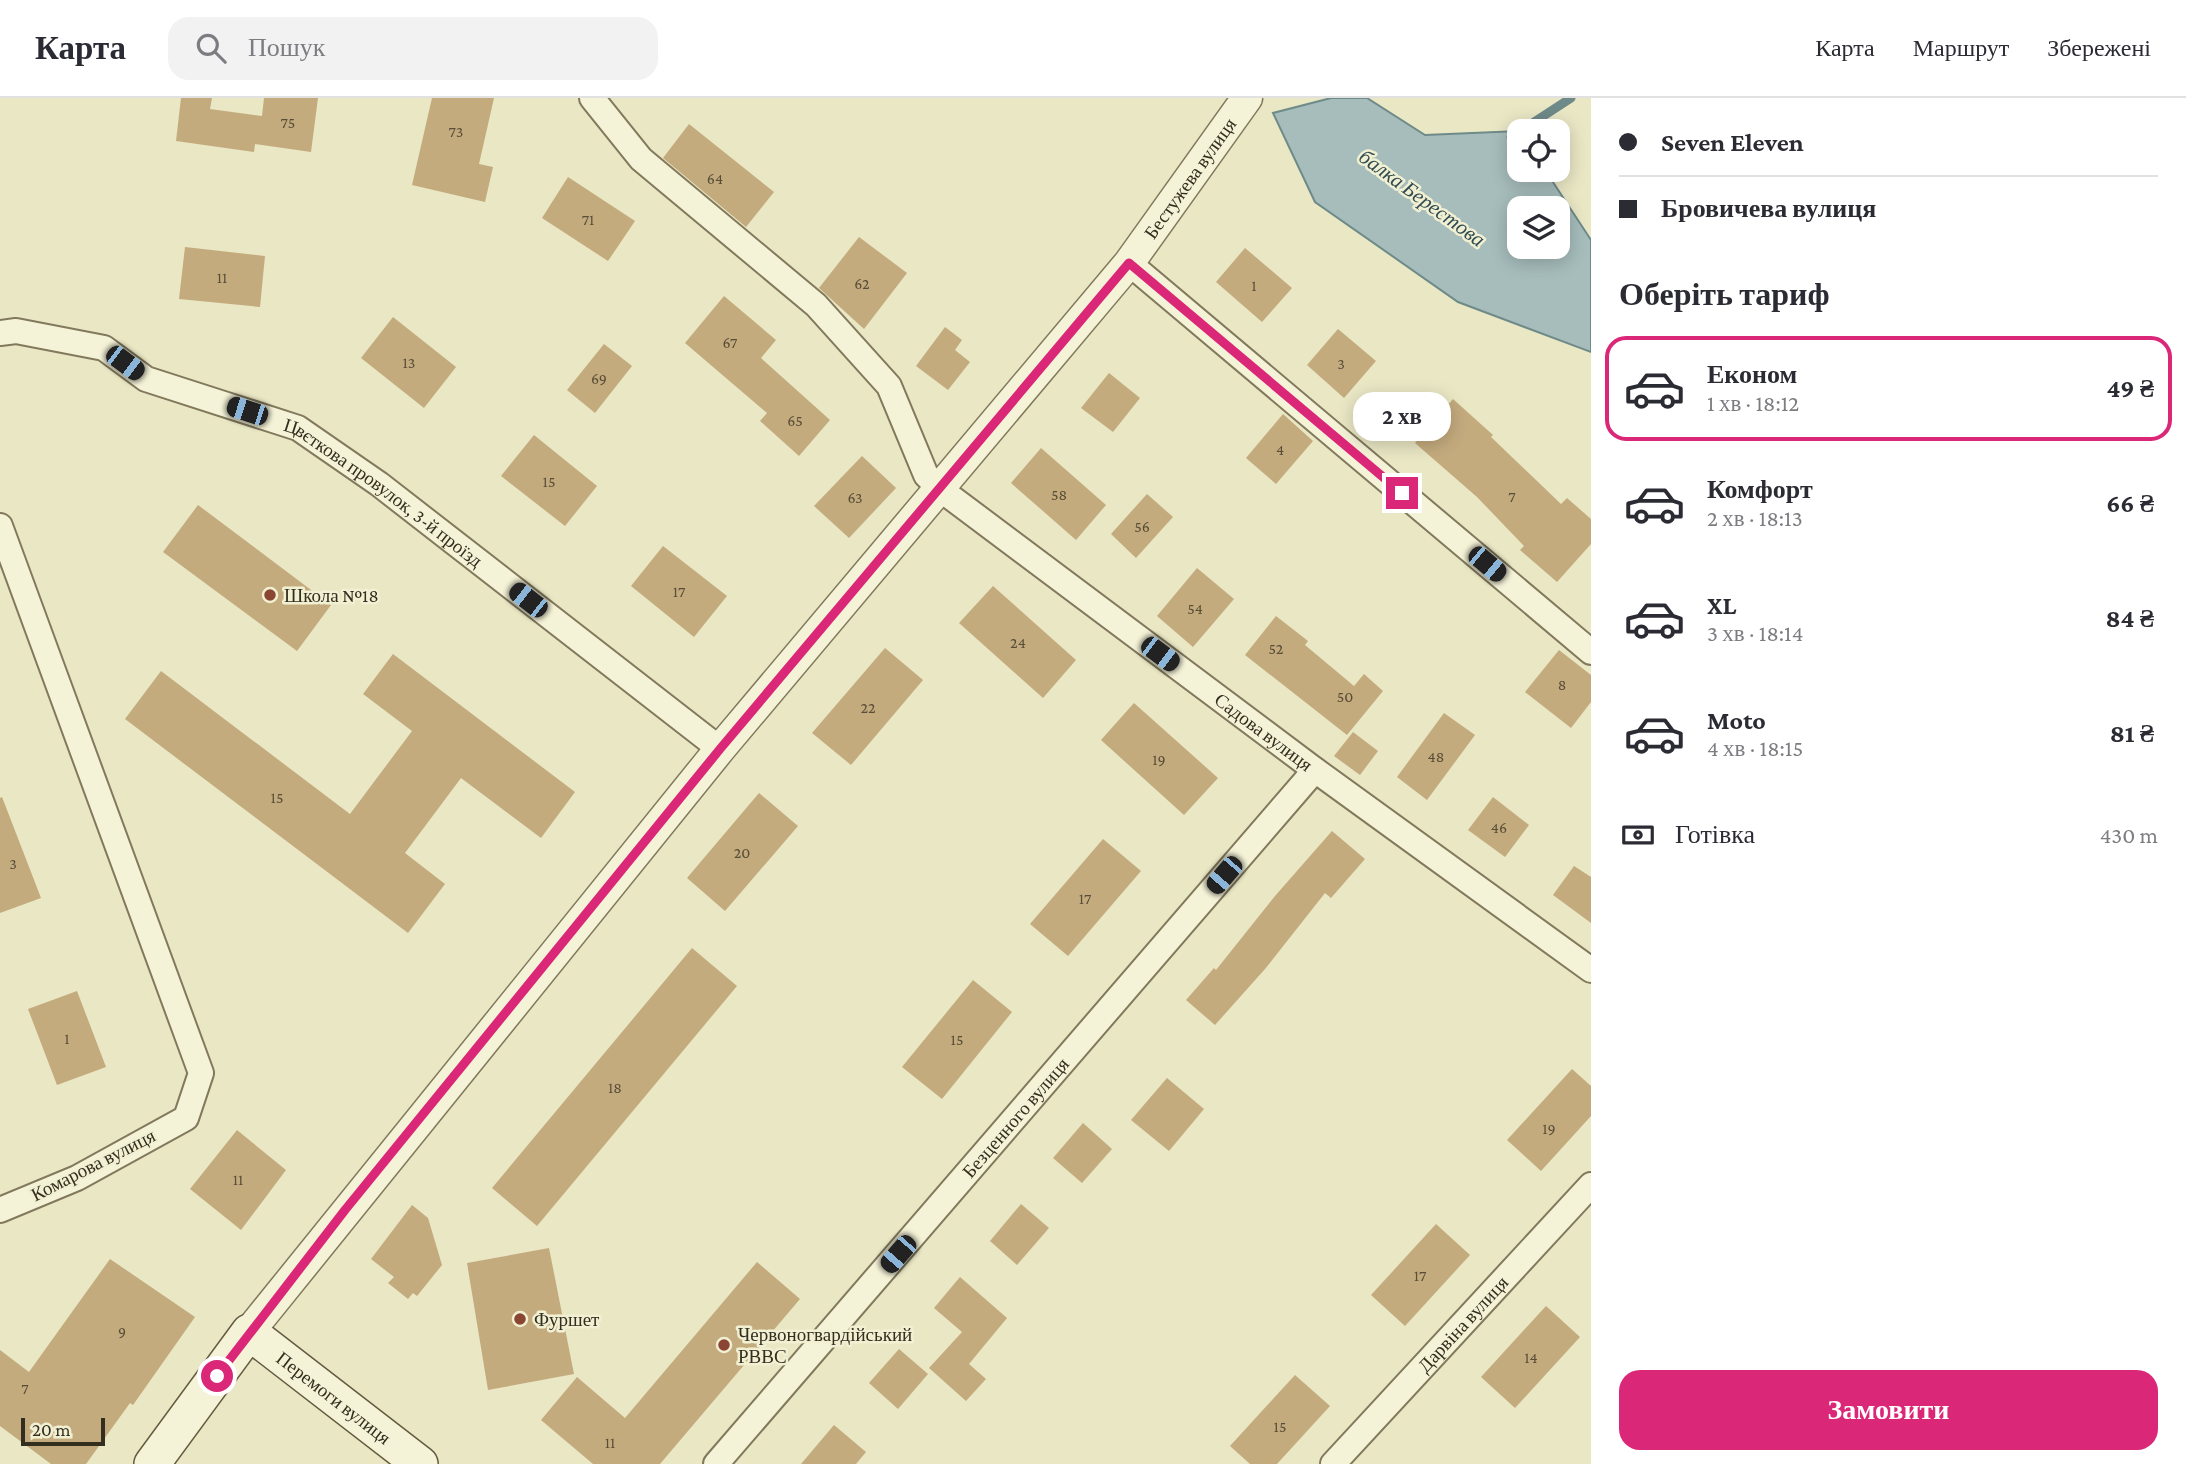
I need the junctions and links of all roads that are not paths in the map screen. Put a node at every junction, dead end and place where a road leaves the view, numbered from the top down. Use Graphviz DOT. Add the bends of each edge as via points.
graph roads {
  1 [pos="592,98"];
  2 [pos="1247,98"];
  3 [pos="1129,263"];
  4 [pos="0,333"];
  5 [pos="940,489"];
  6 [pos="0,526"];
  7 [pos="1591,652"];
  8 [pos="720,749"];
  9 [pos="1315,770"];
  10 [pos="1591,970"];
  11 [pos="1591,1185"];
  12 [pos="0,1210"];
  13 [pos="249,1332"];
  14 [pos="152,1464"];
  15 [pos="420,1464"];
  16 [pos="716,1464"];
  17 [pos="1333,1464"];
  1 -- 5 [label="street, Садова вулиця" via="640,159 817,305 889,386 926,475"];
  2 -- 3 [label="street, Бестужева вулиця"];
  3 -- 5 [label="street, Бестужева вулиця"];
  3 -- 7 [label="street"];
  4 -- 8 [label="street, Цвєткова провулок, 3-й проїзд" via="16,331 104,348 146,379 298,428 379,484"];
  5 -- 8 [label="street, Бестужева вулиця"];
  5 -- 9 [label="street, Садова вулиця"];
  6 -- 12 [label="street, Комарова вулиця" via="201,1073 186,1118 77,1178"];
  8 -- 13 [label="street, Бестужева вулиця"];
  9 -- 10 [label="street, Садова вулиця"];
  9 -- 16 [label="street, Безценного вулиця"];
  11 -- 17 [label="street, Дарвіна вулиця"];
  13 -- 14 [label="main road, Бестужева вулиця"];
  13 -- 15 [label="main road, Перемоги вулиця"];
}
